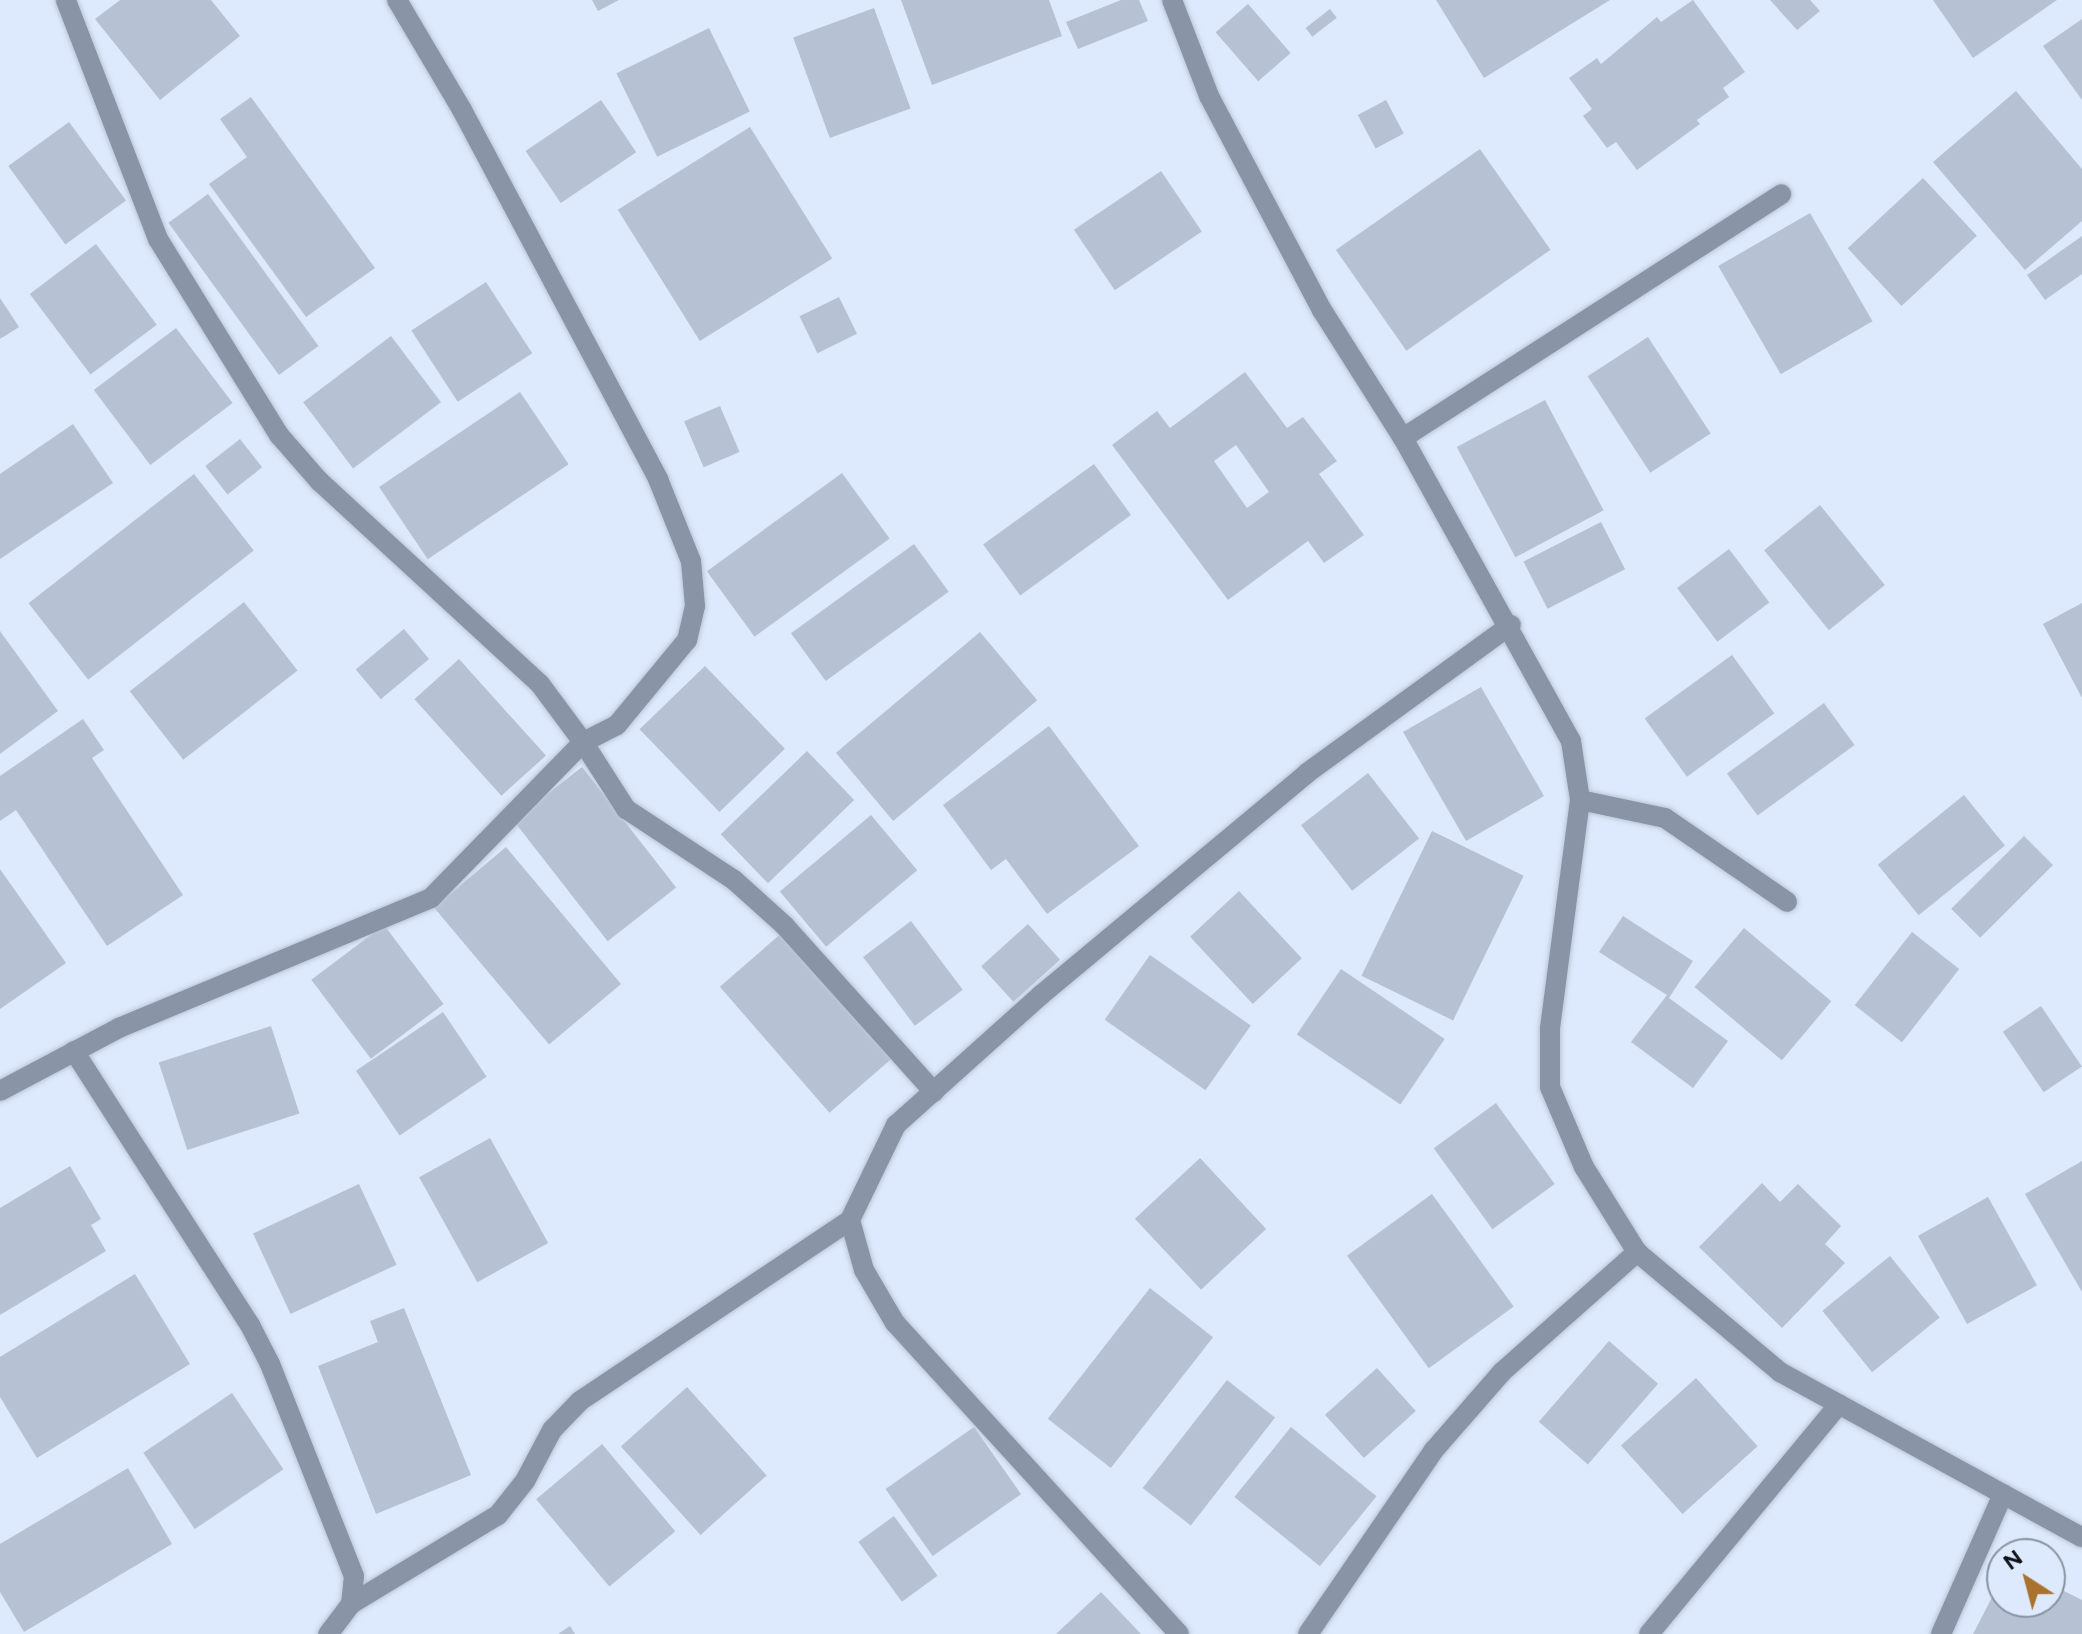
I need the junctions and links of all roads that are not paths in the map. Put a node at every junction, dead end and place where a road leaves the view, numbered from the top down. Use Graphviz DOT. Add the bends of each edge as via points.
graph roads {
  1 [pos="66,0"];
  2 [pos="397,0"];
  3 [pos="1172,0"];
  4 [pos="1781,194"];
  5 [pos="1403,438"];
  6 [pos="1511,625"];
  7 [pos="583,742"];
  8 [pos="1580,800"];
  9 [pos="1787,902"];
  10 [pos="74,1051"];
  11 [pos="0,1091"];
  12 [pos="934,1092"];
  13 [pos="850,1220"];
  14 [pos="1637,1252"];
  15 [pos="1839,1404"];
  16 [pos="2003,1494"];
  17 [pos="2082,1537"];
  18 [pos="351,1604"];
  19 [pos="328,1634"];
  20 [pos="1179,1634"];
  21 [pos="1308,1634"];
  22 [pos="1649,1634"];
  23 [pos="1941,1634"];
  1 -- 7 [label="street" via="158,239 279,435 320,482 540,684"];
  2 -- 7 [label="street" via="462,110 643,451 691,561 695,606 687,640 617,725"];
  3 -- 5 [label="street" via="1216,109 1322,310"];
  4 -- 5 [label="street"];
  5 -- 6 [label="street"];
  6 -- 8 [label="street" via="1571,741"];
  6 -- 12 [label="street" via="1307,773"];
  7 -- 10 [label="street" via="431,898"];
  7 -- 12 [label="street" via="626,809 734,880 785,926"];
  8 -- 9 [label="street" via="1665,818"];
  8 -- 14 [label="street" via="1550,1029 1550,1087 1584,1167"];
  10 -- 11 [label="street"];
  10 -- 18 [label="street" via="250,1325 354,1576"];
  12 -- 13 [label="street" via="896,1125"];
  13 -- 18 [label="street" via="580,1401 552,1430 525,1481 498,1515"];
  13 -- 20 [label="street" via="864,1270 895,1323"];
  14 -- 15 [label="street" via="1780,1372"];
  14 -- 21 [label="street" via="1502,1372 1434,1450"];
  15 -- 16 [label="street"];
  15 -- 22 [label="street"];
  16 -- 17 [label="street"];
  16 -- 23 [label="street"];
  18 -- 19 [label="street"];
}
